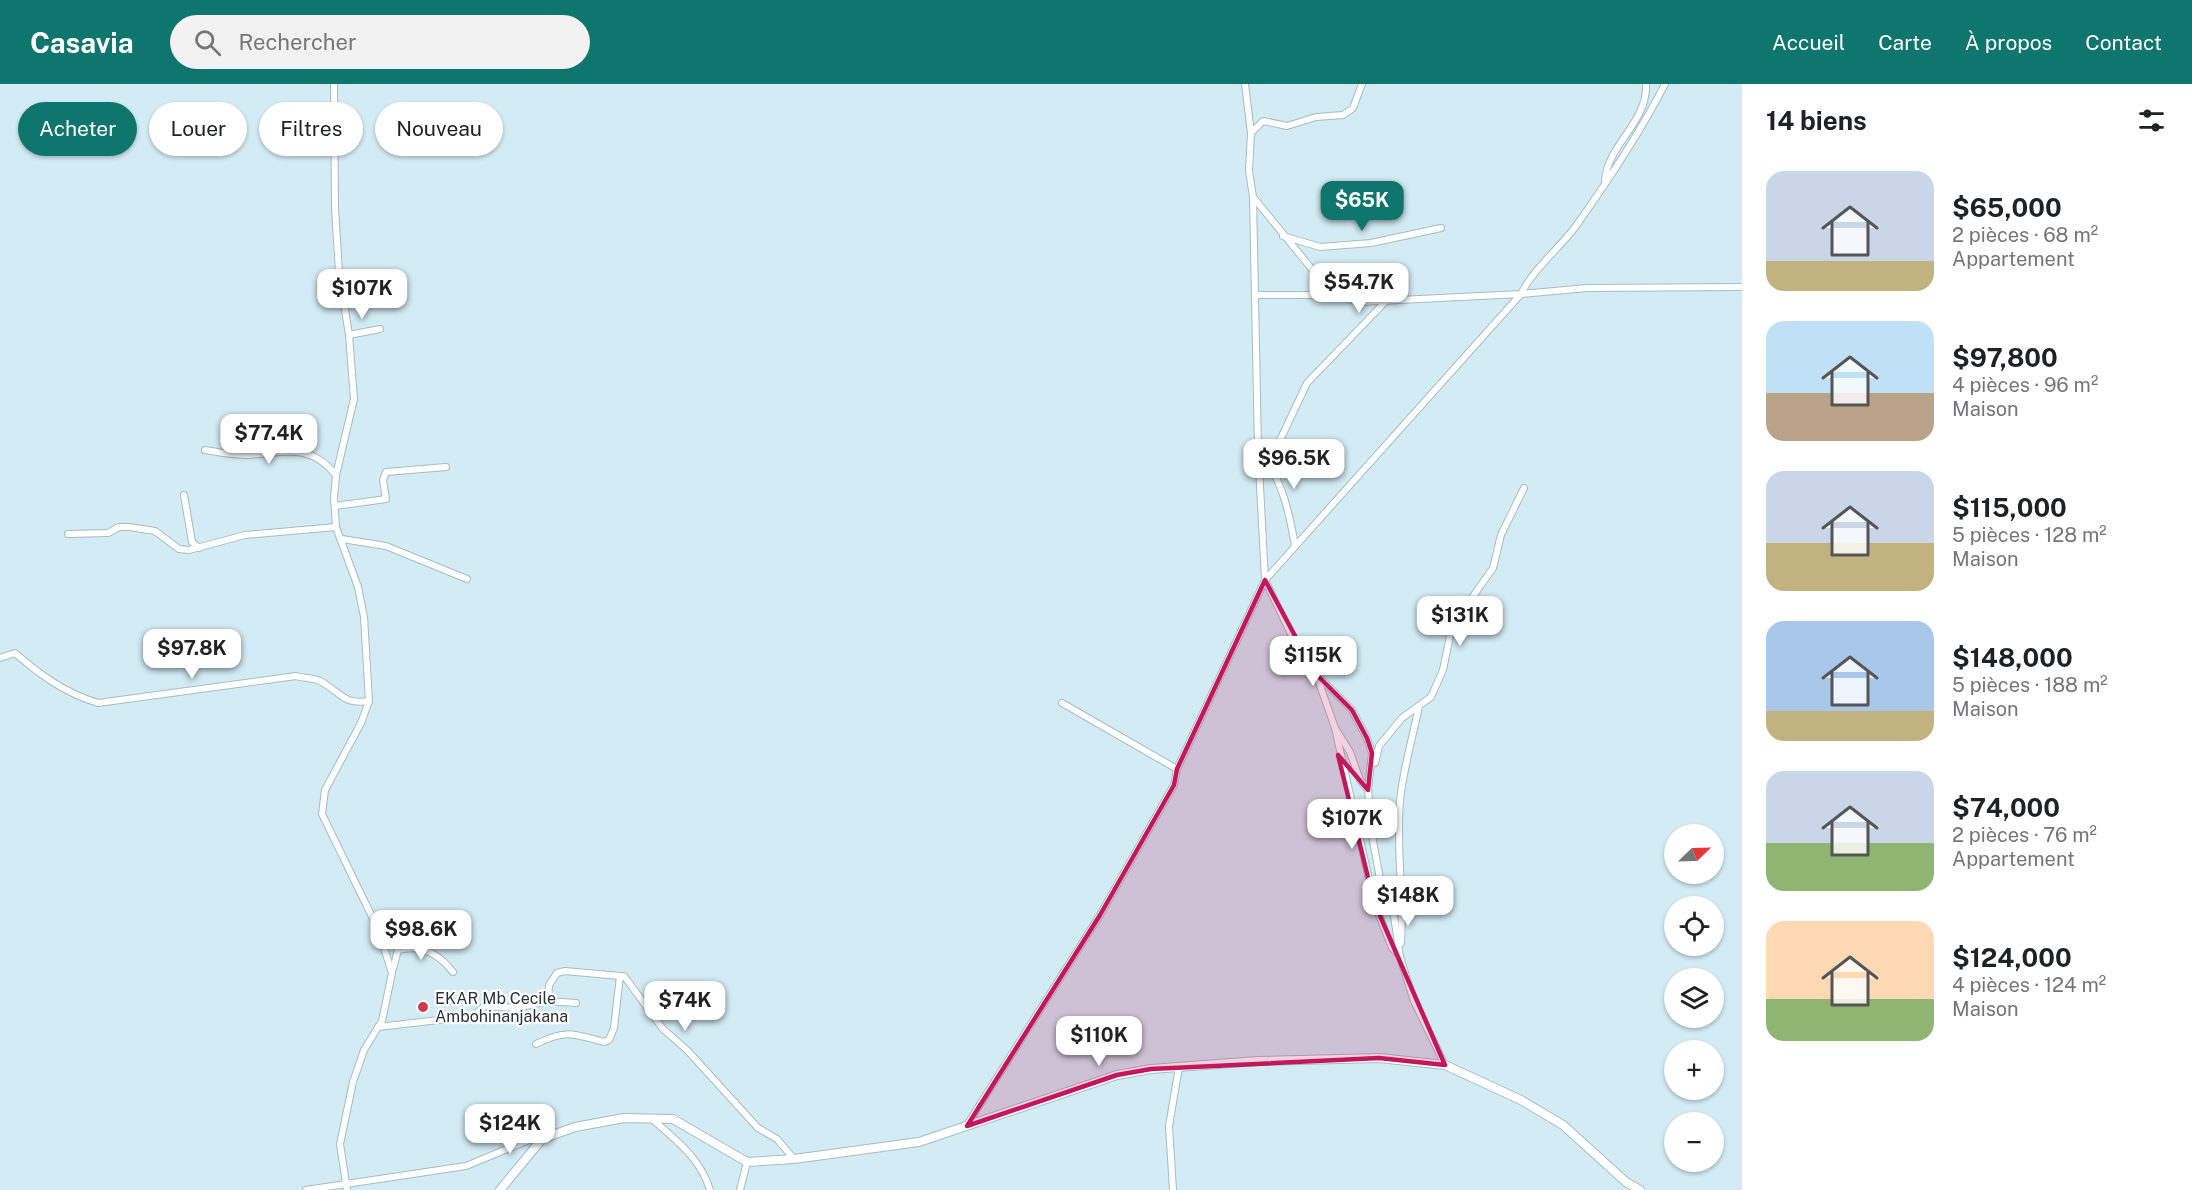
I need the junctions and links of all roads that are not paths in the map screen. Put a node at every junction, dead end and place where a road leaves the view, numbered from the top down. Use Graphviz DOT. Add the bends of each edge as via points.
graph roads {
  1 [pos="334,84"];
  2 [pos="1245,84"];
  3 [pos="1362,84"];
  4 [pos="1646,84"];
  5 [pos="1665,84"];
  6 [pos="1251,133"];
  7 [pos="1605,182"];
  8 [pos="1253,197"];
  9 [pos="1441,228"];
  10 [pos="1283,236"];
  11 [pos="1742,287"];
  12 [pos="1521,294"];
  13 [pos="1255,295"];
  14 [pos="1333,295"];
  15 [pos="1387,300"];
  16 [pos="380,329"];
  17 [pos="349,335"];
  18 [pos="1258,448"];
  19 [pos="205,450"];
  20 [pos="1267,460"];
  21 [pos="446,467"];
  22 [pos="336,475"];
  23 [pos="1524,488"];
  24 [pos="184,495"];
  25 [pos="334,506"];
  26 [pos="336,527"];
  27 [pos="68,534"];
  28 [pos="342,539"];
  29 [pos="1294,546"];
  30 [pos="199,548"];
  31 [pos="467,579"];
  32 [pos="1265,580"];
  33 [pos="0,658"];
  34 [pos="1315,673"];
  35 [pos="369,701"];
  36 [pos="1062,703"];
  37 [pos="1419,706"];
  38 [pos="1335,728"];
  39 [pos="1177,769"];
  40 [pos="1368,790"];
  41 [pos="1400,957"];
  42 [pos="453,972"];
  43 [pos="392,973"];
  44 [pos="620,976"];
  45 [pos="548,1001"];
  46 [pos="576,1003"];
  47 [pos="378,1027"];
  48 [pos="536,1044"];
  49 [pos="1445,1065"];
  50 [pos="1179,1067"];
  51 [pos="652,1119"];
  52 [pos="967,1126"];
  53 [pos="542,1139"];
  54 [pos="794,1159"];
  55 [pos="747,1162"];
  56 [pos="346,1182"];
  57 [pos="1625,1186"];
  58 [pos="306,1190"];
  59 [pos="347,1190"];
  60 [pos="500,1190"];
  61 [pos="710,1190"];
  62 [pos="740,1190"];
  63 [pos="1173,1190"];
  64 [pos="1640,1190"];
  1 -- 17 [label="street" via="339,272"];
  2 -- 6 [label="street"];
  3 -- 6 [label="street" via="1353,108 1343,115 1316,117 1287,126 1263,121"];
  4 -- 7 [label="street" via="1641,113 1606,165"];
  5 -- 7 [label="street"];
  6 -- 8 [label="street" via="1249,171"];
  7 -- 12 [label="street"];
  8 -- 10 [label="street"];
  8 -- 13 [label="street"];
  9 -- 10 [label="street" via="1371,243 1320,247"];
  10 -- 14 [label="street"];
  11 -- 12 [label="street" via="1587,288"];
  12 -- 15 [label="street"];
  12 -- 29 [label="street"];
  13 -- 14 [label="street"];
  13 -- 18 [label="street"];
  14 -- 15 [label="street" via="1359,302"];
  15 -- 20 [label="street" via="1307,383"];
  16 -- 17 [label="street"];
  17 -- 22 [label="street" via="354,399"];
  18 -- 20 [label="street"];
  18 -- 32 [label="street"];
  19 -- 22 [label="street" via="243,455 303,452 323,459"];
  20 -- 29 [label="street" via="1289,509"];
  21 -- 25 [label="street" via="386,472 386,499"];
  22 -- 25 [label="street"];
  23 -- 37 [label="street" via="1501,535 1493,568 1452,626 1443,670 1431,697"];
  24 -- 30 [label="street" via="192,542"];
  25 -- 26 [label="street"];
  26 -- 28 [label="street"];
  26 -- 30 [label="street" via="244,535"];
  27 -- 30 [label="street" via="108,533 129,527 155,531 179,549"];
  28 -- 31 [label="street" via="386,546"];
  28 -- 35 [label="street" via="364,617"];
  29 -- 32 [label="street"];
  32 -- 34 [label="street"];
  32 -- 39 [label="street"];
  33 -- 35 [label="street" via="15,653 45,679 98,703 296,676 319,680 355,703"];
  34 -- 38 [label="street"];
  34 -- 40 [label="street" via="1352,710 1367,738 1372,753"];
  35 -- 43 [label="street" via="325,790 322,814 378,929"];
  36 -- 39 [label="street"];
  37 -- 40 [label="street" via="1402,718 1378,746"];
  37 -- 41 [label="street" via="1400,799 1398,851 1404,905"];
  38 -- 40 [label="street"];
  38 -- 41 [label="street" via="1374,902 1392,948"];
  39 -- 52 [label="street" via="1174,785 1100,915"];
  40 -- 41 [label="street" via="1372,841 1381,884 1393,909"];
  41 -- 49 [label="street" via="1414,1001"];
  42 -- 43 [label="street" via="426,949 406,948 394,956"];
  43 -- 47 [label="street"];
  44 -- 45 [label="street" via="556,973 549,985"];
  44 -- 48 [label="street" via="609,1040 580,1034 554,1035"];
  44 -- 54 [label="street" via="635,989 663,1029 758,1128 777,1139"];
  45 -- 46 [label="street"];
  45 -- 47 [label="street" via="517,1008 485,1006 473,1016"];
  47 -- 56 [label="street" via="364,1050 353,1082 340,1144"];
  49 -- 50 [label="street" via="1379,1058"];
  49 -- 57 [label="street" via="1521,1100 1563,1125"];
  50 -- 52 [label="street" via="1117,1075"];
  50 -- 63 [label="street" via="1169,1126"];
  51 -- 53 [label="street" via="624,1118 575,1127"];
  51 -- 55 [label="street" via="673,1119"];
  51 -- 61 [label="street" via="699,1165"];
  52 -- 54 [label="street" via="919,1142"];
  53 -- 56 [label="street" via="530,1140 466,1166 399,1178"];
  53 -- 60 [label="street"];
  54 -- 55 [label="street"];
  55 -- 62 [label="street"];
  56 -- 58 [label="street"];
  56 -- 59 [label="street"];
  57 -- 64 [label="street"];
}
